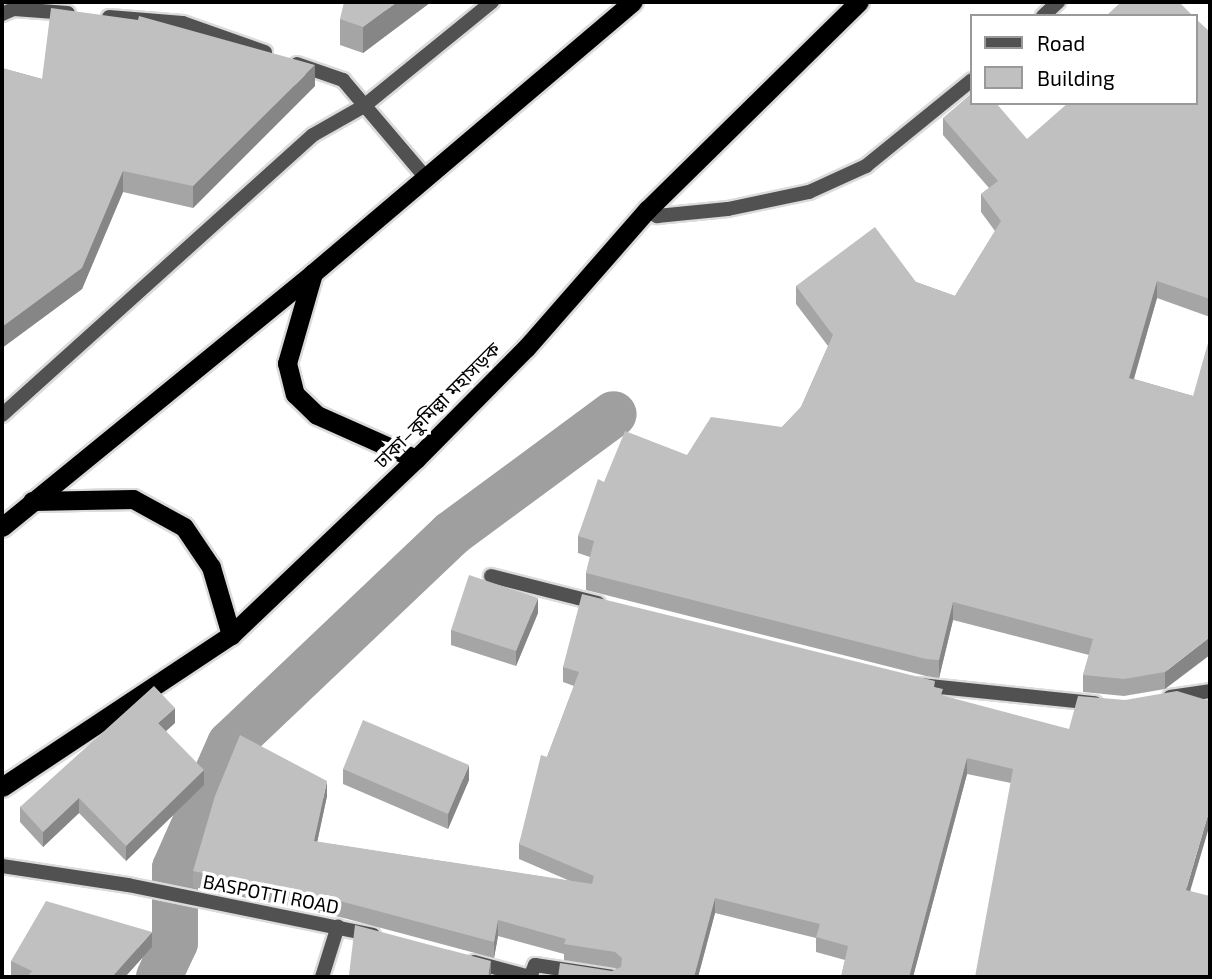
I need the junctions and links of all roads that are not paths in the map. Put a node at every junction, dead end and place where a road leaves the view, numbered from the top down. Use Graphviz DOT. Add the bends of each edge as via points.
graph roads {
  1 [pos="492,2"];
  2 [pos="633,2"];
  3 [pos="859,2"];
  4 [pos="1058,2"];
  5 [pos="10,8"];
  6 [pos="1045,14"];
  7 [pos="970,82"];
  8 [pos="364,106"];
  9 [pos="426,178"];
  10 [pos="647,210"];
  11 [pos="313,273"];
  12 [pos="2,415"];
  13 [pos="416,460"];
  14 [pos="32,501"];
  15 [pos="2,527"];
  16 [pos="491,576"];
  17 [pos="613,607"];
  18 [pos="231,635"];
  19 [pos="910,683"];
  20 [pos="1210,691"];
  21 [pos="1148,701"];
  22 [pos="1110,704"];
  23 [pos="2,787"];
  24 [pos="2,866"];
  25 [pos="338,926"];
  26 [pos="389,940"];
  27 [pos="453,957"];
  28 [pos="322,977"];
  29 [pos="530,977"];
  30 [pos="613,977"];
  1 -- 8 [label="street"];
  2 -- 9 [label="highway"];
  3 -- 10 [label="highway, ঢাকা–কুমিল্লা মহাসড়ক"];
  4 -- 6 [label="street"];
  5 -- 8 [label="street" via="183,23 343,80"];
  7 -- 10 [label="street" via="866,166 809,192 728,209 657,216"];
  8 -- 9 [label="street"];
  8 -- 12 [label="street" via="313,135"];
  9 -- 11 [label="highway"];
  10 -- 13 [label="highway, ঢাকা–কুমিল্লা মহাসড়ক" via="526,348"];
  11 -- 13 [label="highway" via="287,363 295,394 317,415"];
  11 -- 14 [label="highway"];
  13 -- 18 [label="highway, ঢাকা–কুমিল্লা মহাসড়ক"];
  14 -- 15 [label="highway"];
  14 -- 18 [label="highway" via="133,499 184,527 211,567"];
  16 -- 17 [label="street"];
  18 -- 23 [label="highway, ঢাকা–কুমিল্লা মহাসড়ক"];
  19 -- 22 [label="street"];
  20 -- 21 [label="street"];
  24 -- 25 [label="street, BASPOTTI ROAD"];
  25 -- 26 [label="street, BASPOTTI ROAD"];
  25 -- 28 [label="street"];
  27 -- 29 [label="street"];
  29 -- 30 [label="street" via="535,965"];
}
